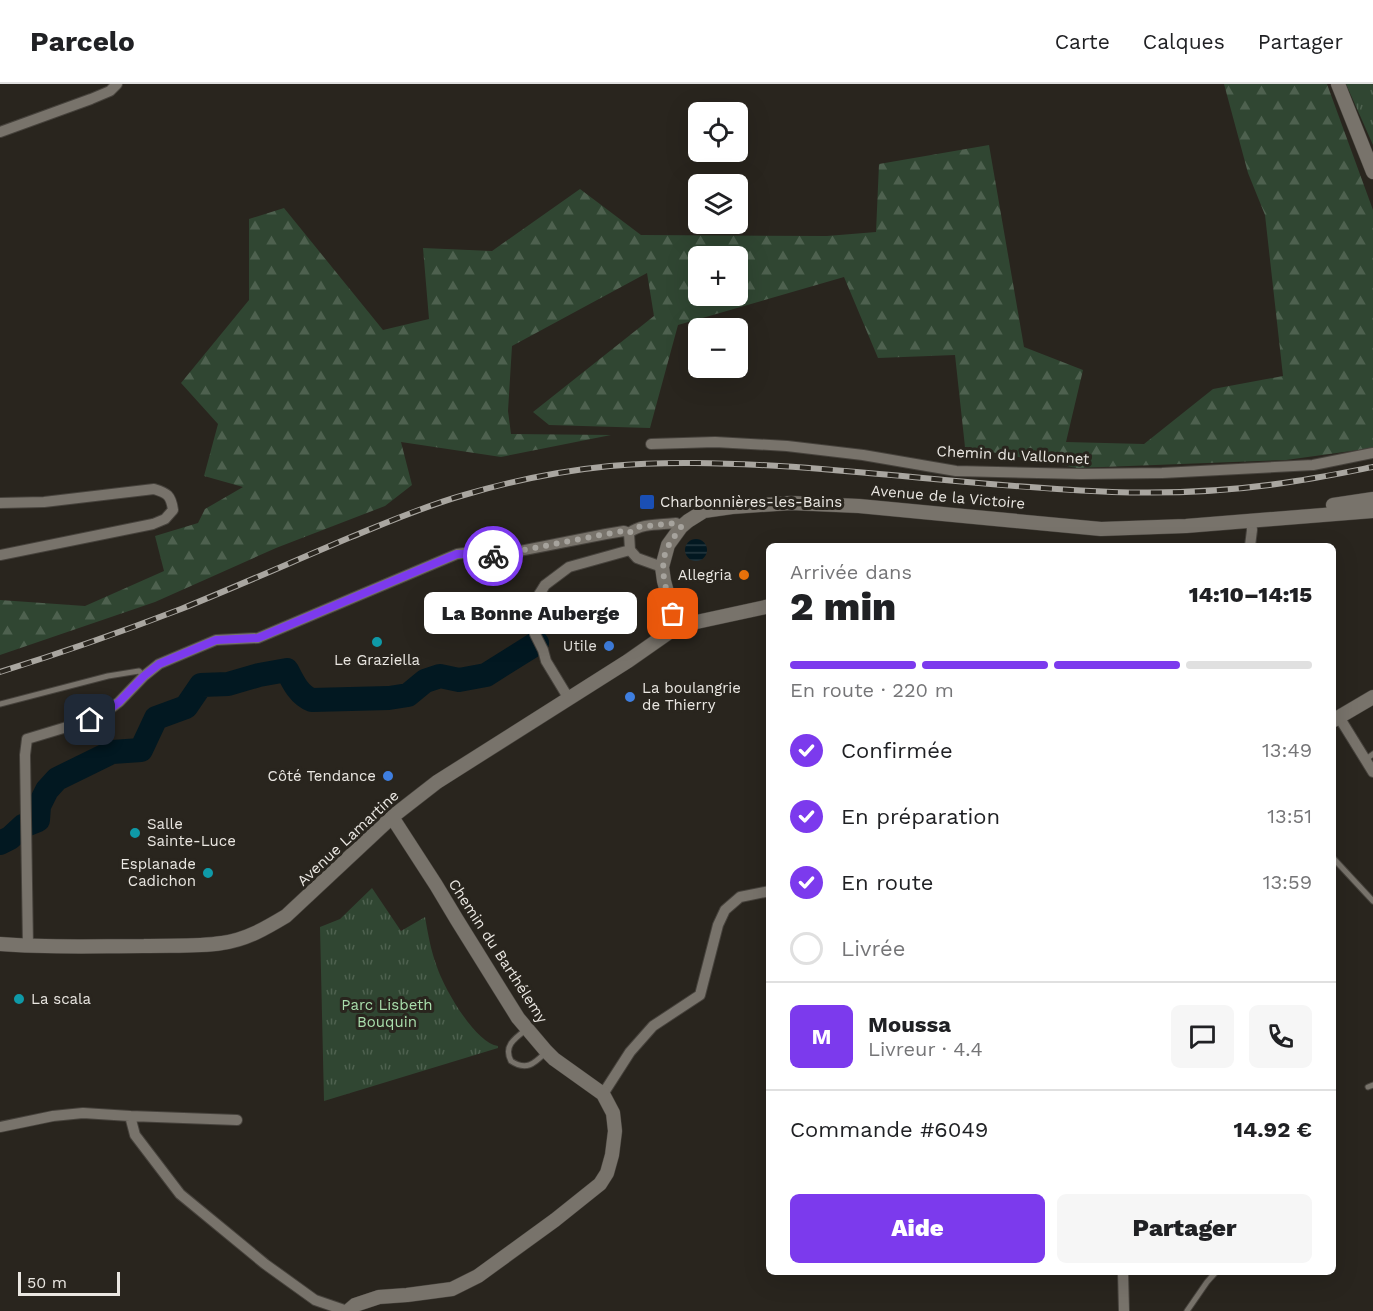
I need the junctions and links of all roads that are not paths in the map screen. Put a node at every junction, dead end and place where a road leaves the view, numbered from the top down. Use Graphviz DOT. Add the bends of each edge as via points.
graph roads {
  1 [pos="117,84"];
  2 [pos="1338,84"];
  3 [pos="0,132"];
  4 [pos="1373,172"];
  5 [pos="651,444"];
  6 [pos="1373,453"];
  7 [pos="1373,499"];
  8 [pos="0,503"];
  9 [pos="1373,511"];
  10 [pos="1251,520"];
  11 [pos="681,527"];
  12 [pos="629,533"];
  13 [pos="1250,543"];
  14 [pos="630,550"];
  15 [pos="0,555"];
  16 [pos="662,567"];
  17 [pos="766,607"];
  18 [pos="678,626"];
  19 [pos="144,676"];
  20 [pos="1373,697"];
  21 [pos="569,699"];
  22 [pos="0,704"];
  23 [pos="1336,719"];
  24 [pos="1369,757"];
  25 [pos="1373,772"];
  26 [pos="392,817"];
  27 [pos="1336,860"];
  28 [pos="766,892"];
  29 [pos="1373,902"];
  30 [pos="0,944"];
  31 [pos="28,946"];
  32 [pos="527,1029"];
  33 [pos="546,1051"];
  34 [pos="603,1094"];
  35 [pos="130,1116"];
  36 [pos="237,1120"];
  37 [pos="0,1127"];
  38 [pos="1123,1275"];
  39 [pos="1213,1275"];
  40 [pos="348,1311"];
  41 [pos="1125,1311"];
  42 [pos="1186,1311"];
  1 -- 3 [label="street" via="91,99"];
  2 -- 4 [label="street"];
  5 -- 6 [label="street, Chemin du Vallonnet" via="787,446 956,471 1081,474 1313,465"];
  7 -- 10 [label="street, Avenue de la Victoire"];
  8 -- 15 [label="street" via="44,502 153,489 171,499 173,510 153,524"];
  9 -- 10 [label="street, Avenue de la Victoire"];
  10 -- 11 [label="street, Avenue de la Victoire" via="1101,529 791,503 704,511"];
  10 -- 13 [label="street"];
  11 -- 12 [label="street" via="676,523 637,527"];
  11 -- 16 [label="street, Avenue de la Victoire" via="668,545"];
  12 -- 14 [label="street"];
  12 -- 19 [label="street" via="489,557 457,554 258,638 216,640 159,664"];
  14 -- 16 [label="street" via="637,558"];
  14 -- 21 [label="street" via="569,567 545,585 535,601 536,637"];
  16 -- 18 [label="street"];
  17 -- 18 [label="street"];
  18 -- 21 [label="street, Avenue Lamartine"];
  19 -- 22 [label="lane" via="139,671 108,676"];
  19 -- 31 [label="street" via="102,715 27,739"];
  20 -- 23 [label="street"];
  21 -- 26 [label="street, Avenue Lamartine" via="437,782"];
  23 -- 24 [label="street"];
  24 -- 25 [label="street"];
  26 -- 31 [label="street, Avenue Lamartine" via="286,916 246,937 200,945"];
  26 -- 32 [label="street, Chemin du Barthélemy"];
  27 -- 29 [label="lane"];
  28 -- 34 [label="street" via="740,897 725,910 700,995 653,1026 630,1052"];
  30 -- 31 [label="street, Avenue Lamartine"];
  32 -- 33 [label="street, Chemin du Barthélemy"];
  32 -- 33 [label="lane" via="509,1048 511,1062 530,1065"];
  33 -- 34 [label="street, Chemin du Barthélemy"];
  34 -- 40 [label="street" via="613,1113 615,1131 607,1173 600,1184 478,1276 452,1289 379,1297"];
  35 -- 36 [label="street"];
  35 -- 37 [label="street" via="83,1113"];
  35 -- 40 [label="street" via="135,1135 180,1194 315,1300"];
  38 -- 41 [label="street"];
  39 -- 42 [label="lane"];
}
